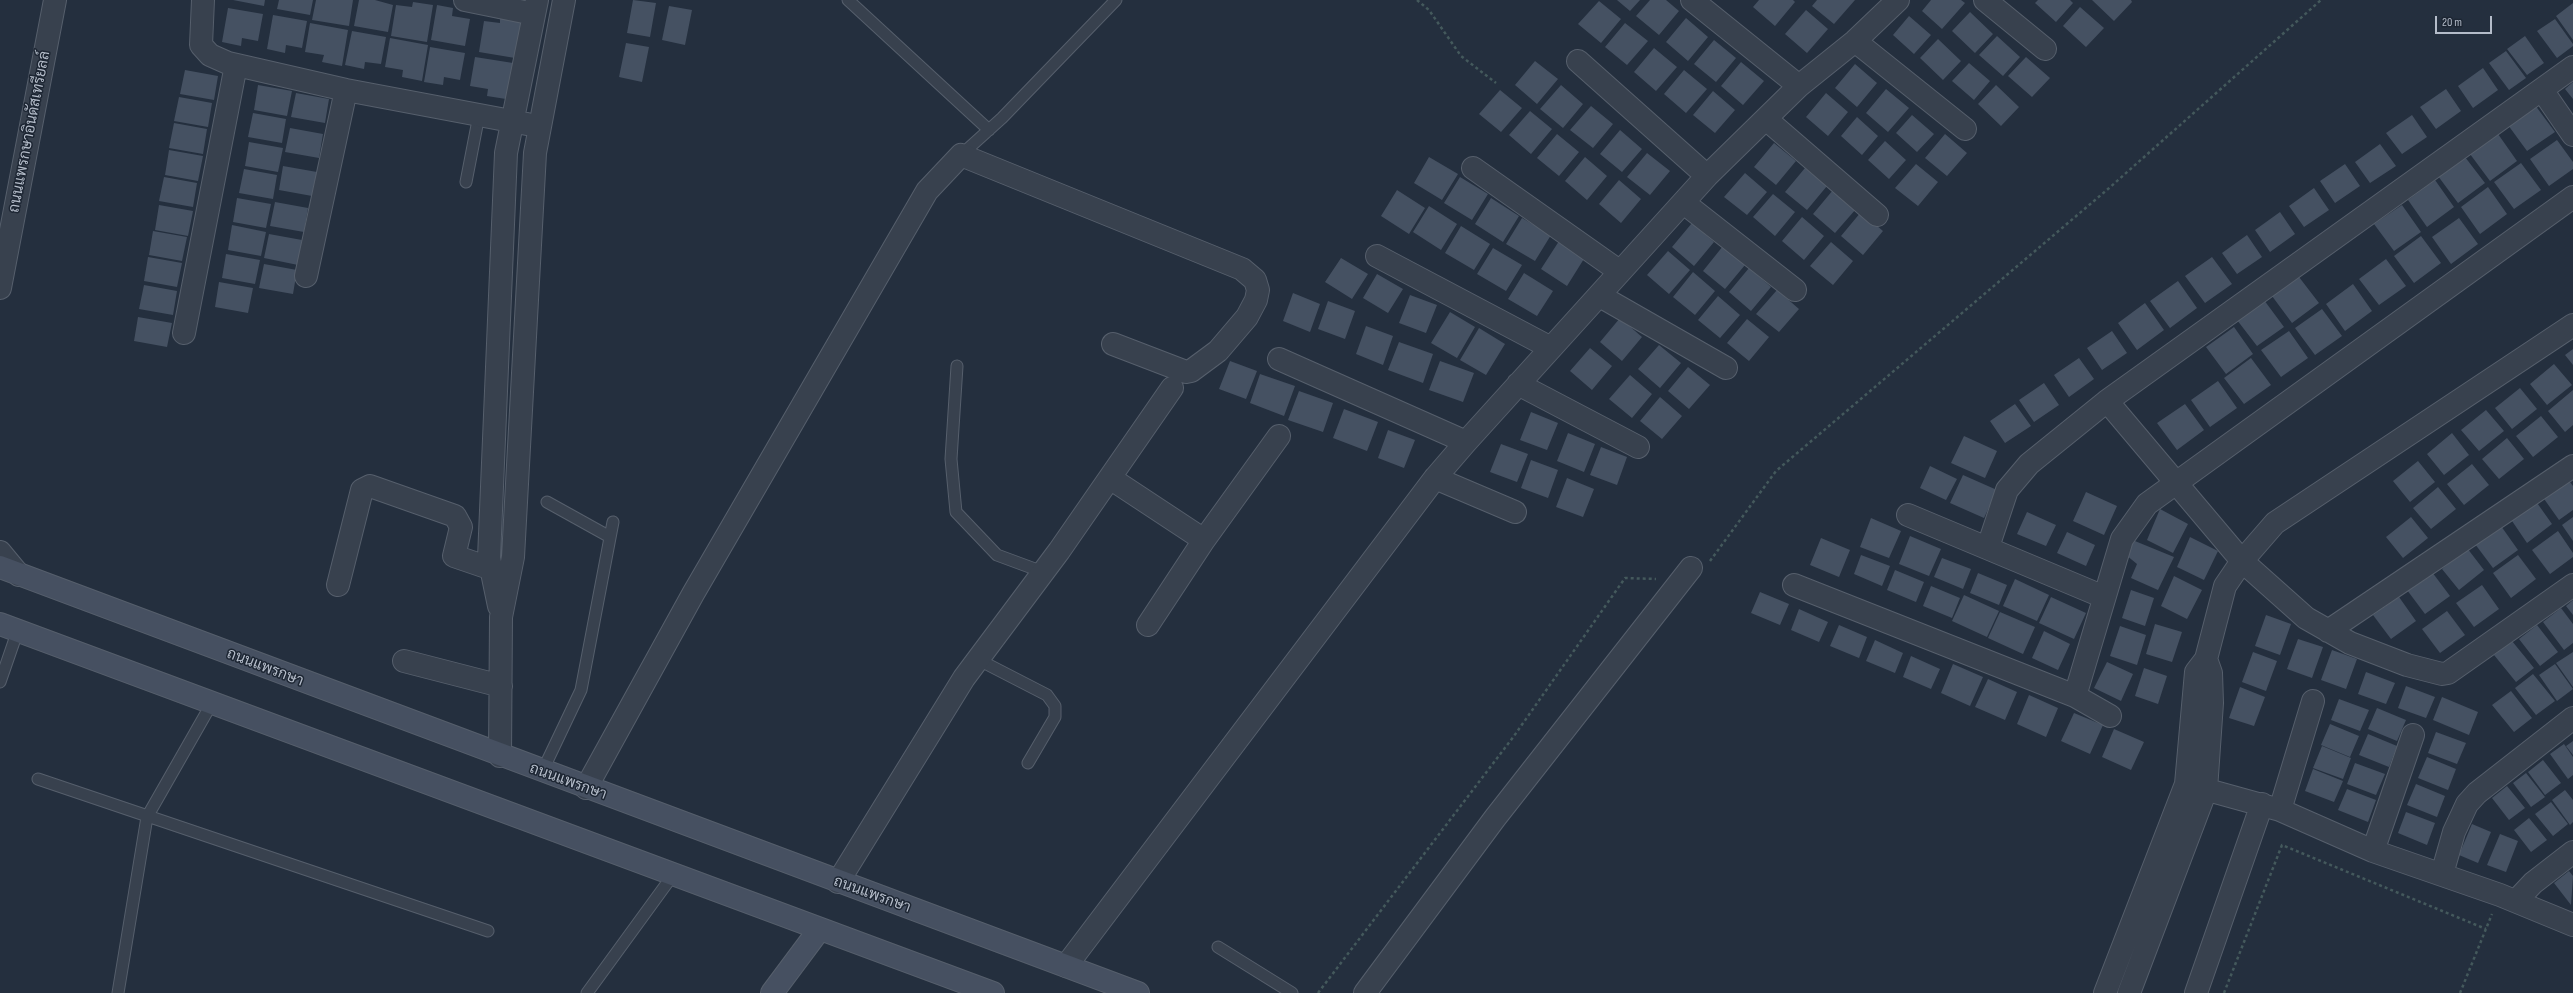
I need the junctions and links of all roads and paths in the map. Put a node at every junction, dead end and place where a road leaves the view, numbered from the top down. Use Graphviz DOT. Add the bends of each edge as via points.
graph roads {
  1 [pos="55,0"];
  2 [pos="203,0"];
  3 [pos="466,0"];
  4 [pos="564,0"];
  5 [pos="848,0"];
  6 [pos="1116,0"];
  7 [pos="1417,0"];
  8 [pos="1692,0"];
  9 [pos="1984,0"];
  10 [pos="2321,0"];
  11 [pos="1889,3"];
  12 [pos="535,7"];
  13 [pos="1855,41"];
  14 [pos="2045,49"];
  15 [pos="1578,61"];
  16 [pos="236,65"];
  17 [pos="2573,67"];
  18 [pos="1496,83"];
  19 [pos="1799,86"];
  20 [pos="346,90"];
  21 [pos="2542,90"];
  22 [pos="479,115"];
  23 [pos="1766,119"];
  24 [pos="513,121"];
  25 [pos="540,127"];
  26 [pos="1965,129"];
  27 [pos="989,130"];
  28 [pos="2573,135"];
  29 [pos="961,155"];
  30 [pos="1473,168"];
  31 [pos="1707,176"];
  32 [pos="466,182"];
  33 [pos="2573,196"];
  34 [pos="1684,203"];
  35 [pos="1877,215"];
  36 [pos="1377,256"];
  37 [pos="1619,271"];
  38 [pos="306,276"];
  39 [pos="0,288"];
  40 [pos="1795,290"];
  41 [pos="1600,296"];
  42 [pos="2573,325"];
  43 [pos="184,334"];
  44 [pos="499,334"];
  45 [pos="525,336"];
  46 [pos="1113,344"];
  47 [pos="1551,348"];
  48 [pos="1279,359"];
  49 [pos="957,366"];
  50 [pos="1726,368"];
  51 [pos="1518,384"];
  52 [pos="1172,388"];
  53 [pos="2106,401"];
  54 [pos="1279,436"];
  55 [pos="1466,442"];
  56 [pos="1638,447"];
  57 [pos="2573,466"];
  58 [pos="1110,478"];
  59 [pos="1435,478"];
  60 [pos="2176,484"];
  61 [pos="547,502"];
  62 [pos="1515,512"];
  63 [pos="1908,515"];
  64 [pos="613,522"];
  65 [pos="610,537"];
  66 [pos="1204,540"];
  67 [pos="1988,547"];
  68 [pos="0,552"];
  69 [pos="2242,561"];
  70 [pos="1700,566"];
  71 [pos="492,569"];
  72 [pos="10,571"];
  73 [pos="1043,572"];
  74 [pos="1664,580"];
  75 [pos="1794,584"];
  76 [pos="338,585"];
  77 [pos="2573,585"];
  78 [pos="2104,597"];
  79 [pos="501,617"];
  80 [pos="1148,625"];
  81 [pos="9,627"];
  82 [pos="2328,631"];
  83 [pos="979,660"];
  84 [pos="404,661"];
  85 [pos="0,682"];
  86 [pos="502,686"];
  87 [pos="2075,696"];
  88 [pos="2313,701"];
  89 [pos="212,703"];
  90 [pos="2110,716"];
  91 [pos="2573,718"];
  92 [pos="2413,735"];
  93 [pos="500,756"];
  94 [pos="1028,763"];
  95 [pos="542,772"];
  96 [pos="38,779"];
  97 [pos="2196,787"];
  98 [pos="586,788"];
  99 [pos="2271,807"];
  100 [pos="147,817"];
  101 [pos="2373,851"];
  102 [pos="2573,852"];
  103 [pos="2442,874"];
  104 [pos="673,875"];
  105 [pos="838,882"];
  106 [pos="2516,901"];
  107 [pos="2573,925"];
  108 [pos="819,930"];
  109 [pos="488,931"];
  110 [pos="1218,948"];
  111 [pos="1066,966"];
  112 [pos="979,991"];
  113 [pos="118,993"];
  114 [pos="586,993"];
  115 [pos="772,993"];
  116 [pos="1138,993"];
  117 [pos="1292,993"];
  118 [pos="1318,993"];
  119 [pos="1364,993"];
  120 [pos="2105,993"];
  121 [pos="2129,993"];
  122 [pos="2196,993"];
  123 [pos="2224,993"];
  124 [pos="2460,993"];
  1 -- 39 [label="street, ถนนแพรกษาอินดัสเทรียลล์"];
  2 -- 16 [label="street" via="201,45 210,55"];
  3 -- 12 [label="street"];
  4 -- 25 [label="street"];
  5 -- 27 [label="lane"];
  6 -- 27 [label="lane"];
  7 -- 18 [label="path" via="1429,10 1461,56"];
  8 -- 19 [label="street"];
  9 -- 14 [label="street"];
  10 -- 70 [label="path" via="2108,189 1928,339 1776,471"];
  11 -- 13 [label="street"];
  12 -- 24 [label="street"];
  13 -- 19 [label="street"];
  13 -- 26 [label="street"];
  15 -- 31 [label="street"];
  16 -- 20 [label="street"];
  16 -- 43 [label="street"];
  17 -- 21 [label="street"];
  19 -- 23 [label="street"];
  20 -- 22 [label="street"];
  20 -- 38 [label="street"];
  21 -- 28 [label="street"];
  21 -- 53 [label="street"];
  22 -- 24 [label="street"];
  22 -- 32 [label="lane"];
  23 -- 31 [label="street"];
  23 -- 35 [label="street"];
  24 -- 25 [label="street"];
  24 -- 44 [label="street" via="506,153"];
  25 -- 45 [label="street" via="535,153"];
  27 -- 29 [label="lane"];
  29 -- 46 [label="street" via="1242,269 1255,280 1258,290 1256,300 1247,317 1218,351 1191,371 1186,372"];
  29 -- 98 [label="street" via="927,191 693,594"];
  30 -- 37 [label="street"];
  31 -- 34 [label="street"];
  33 -- 60 [label="street"];
  34 -- 37 [label="street"];
  34 -- 40 [label="street"];
  36 -- 47 [label="street"];
  37 -- 41 [label="street"];
  41 -- 47 [label="street"];
  41 -- 50 [label="street"];
  42 -- 69 [label="street" via="2275,523"];
  44 -- 45 [label="street"];
  44 -- 71 [label="street" via="489,558"];
  45 -- 79 [label="street" via="513,557"];
  47 -- 51 [label="street"];
  48 -- 55 [label="street"];
  49 -- 73 [label="lane" via="951,459 956,512 997,555"];
  51 -- 55 [label="street"];
  51 -- 56 [label="street"];
  52 -- 58 [label="street"];
  53 -- 60 [label="street"];
  53 -- 67 [label="street" via="2029,464 2007,490"];
  54 -- 66 [label="street"];
  55 -- 59 [label="street"];
  57 -- 82 [label="street"];
  58 -- 66 [label="street"];
  58 -- 73 [label="street"];
  59 -- 62 [label="street"];
  59 -- 111 [label="street"];
  60 -- 69 [label="street"];
  60 -- 78 [label="street" via="2147,504 2122,539"];
  61 -- 65 [label="lane"];
  63 -- 67 [label="street"];
  64 -- 65 [label="lane"];
  65 -- 95 [label="lane" via="581,690"];
  66 -- 80 [label="street"];
  67 -- 78 [label="street"];
  68 -- 72 [label="street"];
  69 -- 82 [label="street" via="2306,618"];
  69 -- 97 [label="street" via="2225,586 2206,659 2211,673 2212,703"];
  70 -- 119 [label="street" via="1495,818"];
  71 -- 76 [label="street" via="454,556 461,528 454,516 370,486 362,490"];
  71 -- 79 [label="street"];
  72 -- 93 [label="main road, ถนนแพรกษา"];
  73 -- 83 [label="street"];
  74 -- 118 [label="path" via="1625,578 1514,736"];
  75 -- 87 [label="street"];
  77 -- 82 [label="street" via="2448,673 2442,674 2407,665 2350,643"];
  78 -- 87 [label="street"];
  79 -- 86 [label="street"];
  81 -- 85 [label="lane"];
  81 -- 89 [label="main road"];
  83 -- 94 [label="lane" via="1047,695 1055,706 1054,718"];
  83 -- 105 [label="street" via="964,678"];
  84 -- 86 [label="street"];
  86 -- 93 [label="street"];
  87 -- 90 [label="street"];
  88 -- 99 [label="street"];
  89 -- 100 [label="lane"];
  89 -- 104 [label="main road"];
  91 -- 103 [label="street" via="2477,793 2467,804 2454,832"];
  92 -- 101 [label="street"];
  93 -- 95 [label="main road, ถนนแพรกษา"];
  95 -- 98 [label="main road, ถนนแพรกษา"];
  96 -- 100 [label="lane"];
  97 -- 99 [label="street"];
  97 -- 120 [label="street"];
  97 -- 121 [label="street"];
  98 -- 105 [label="main road, ถนนแพรกษา"];
  99 -- 101 [label="street"];
  99 -- 122 [label="street"];
  100 -- 109 [label="lane"];
  100 -- 113 [label="lane"];
  101 -- 103 [label="street"];
  102 -- 106 [label="street" via="2533,883"];
  103 -- 106 [label="street"];
  104 -- 108 [label="main road"];
  104 -- 114 [label="lane"];
  105 -- 111 [label="main road, ถนนแพรกษา"];
  106 -- 107 [label="street"];
  108 -- 112 [label="main road"];
  108 -- 115 [label="main road"];
  110 -- 117 [label="lane"];
  111 -- 116 [label="main road, ถนนแพรกษา"];
  123 -- 124 [label="path" via="2282,846 2486,929"];
}
